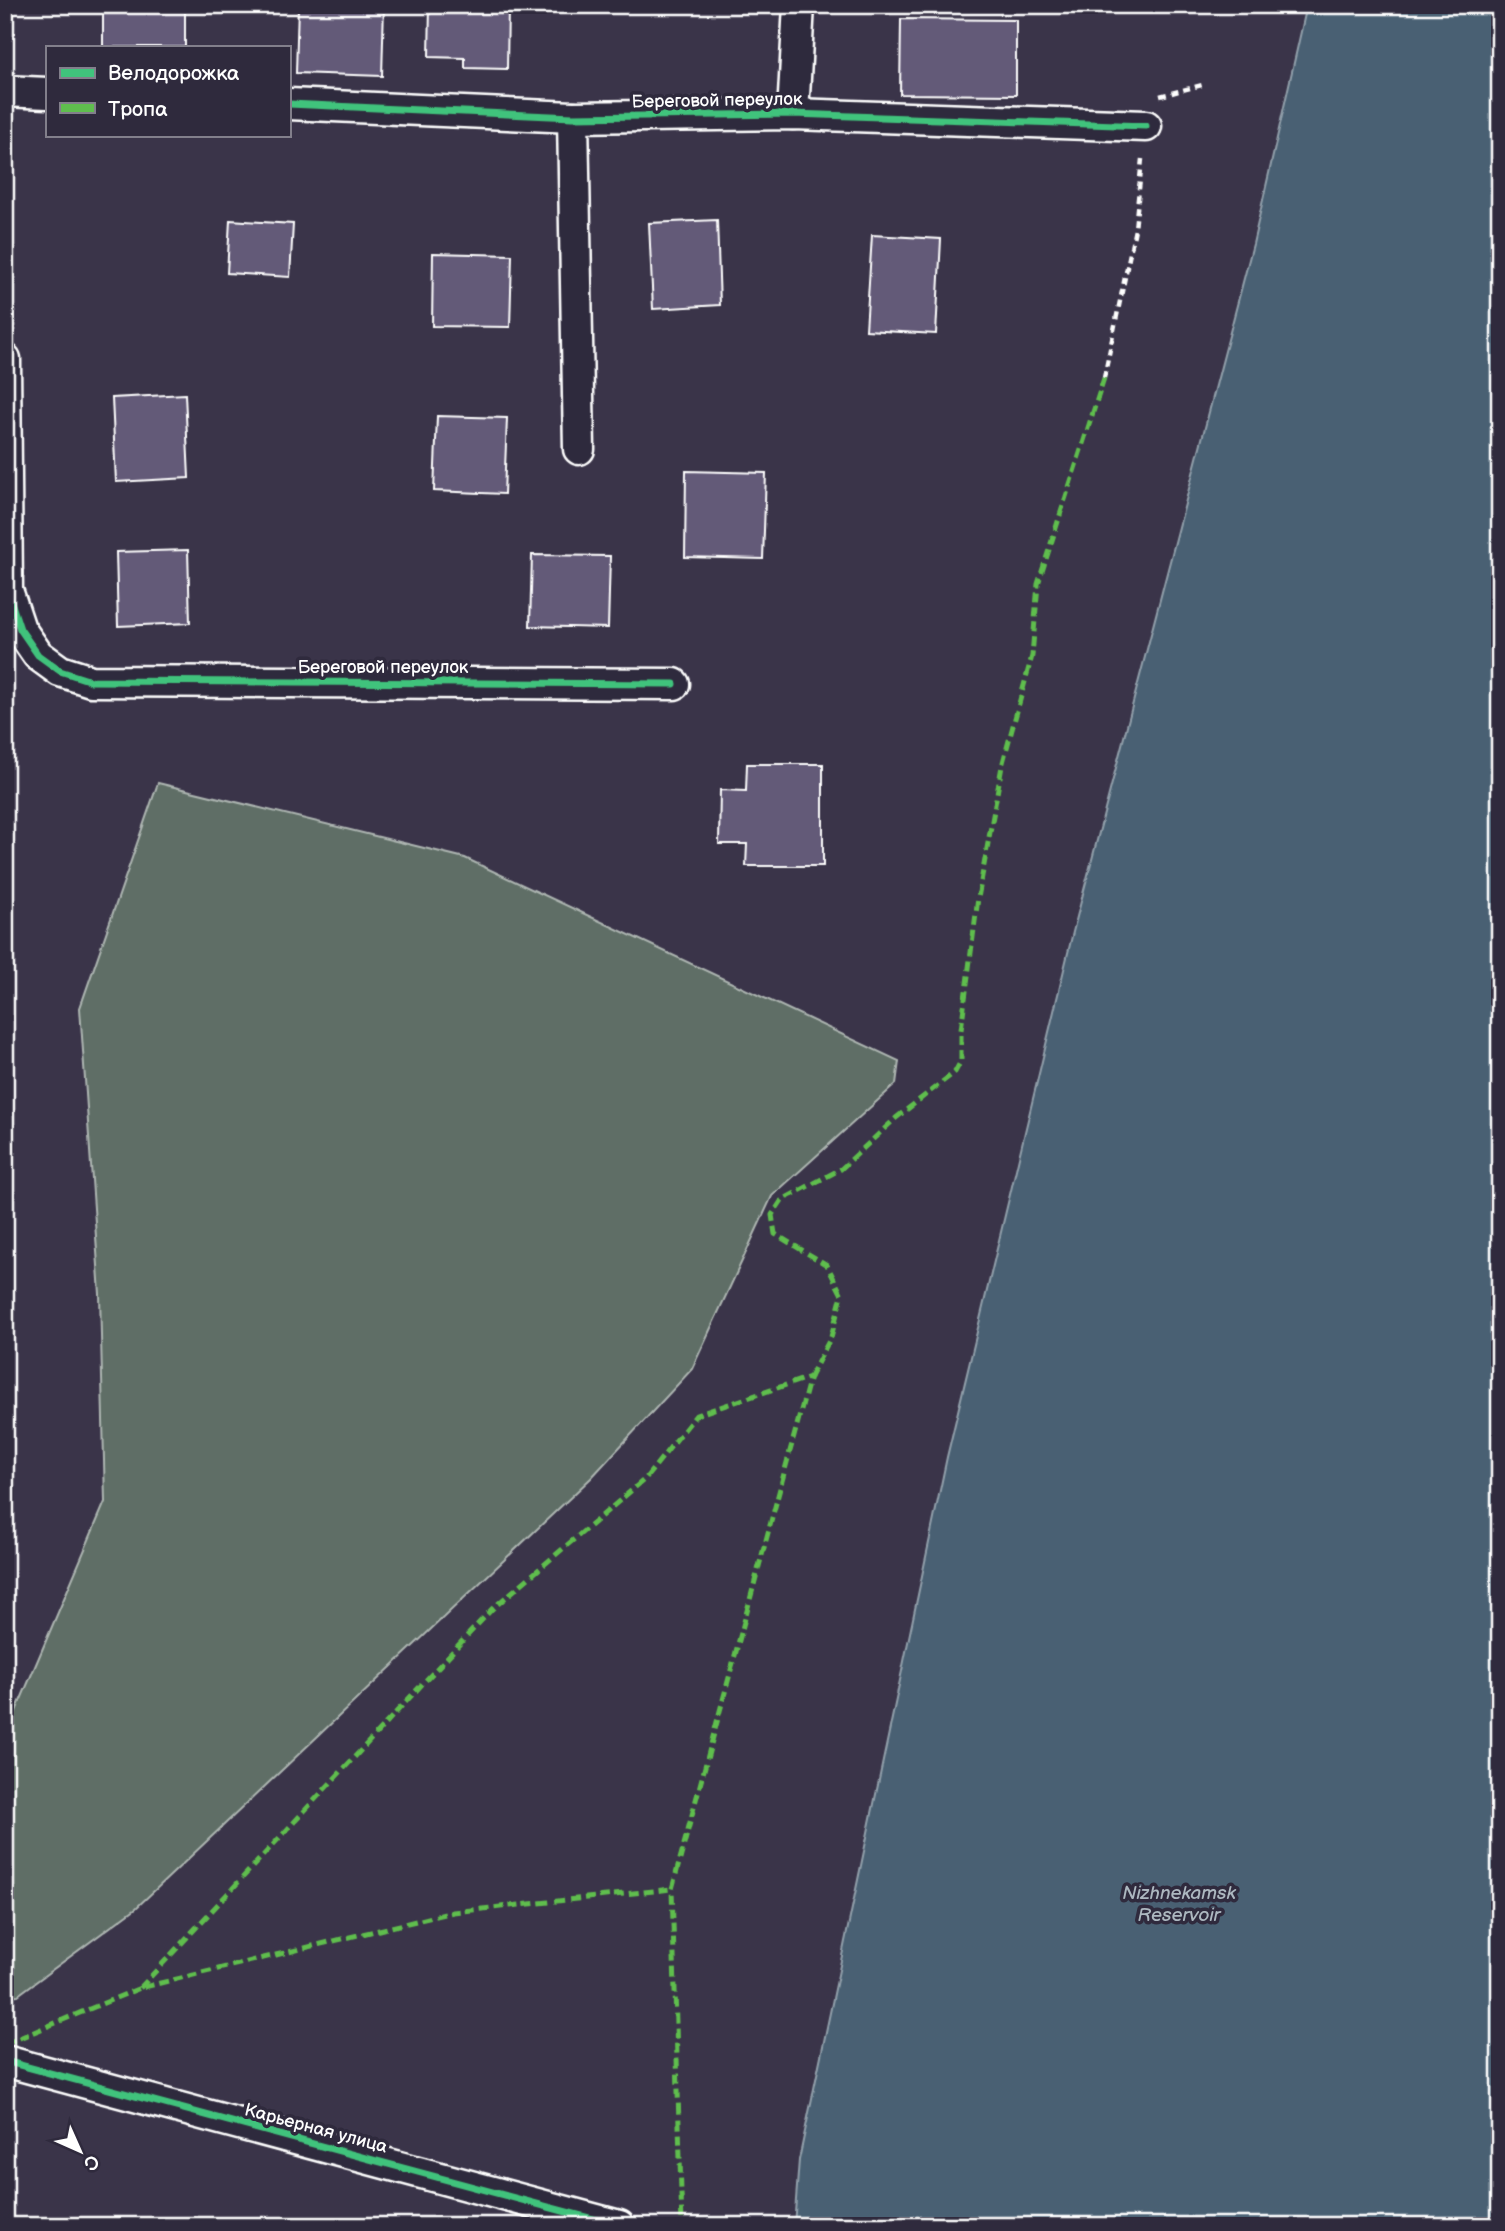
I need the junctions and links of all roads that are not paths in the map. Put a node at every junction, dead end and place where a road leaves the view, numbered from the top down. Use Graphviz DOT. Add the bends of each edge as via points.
graph roads {
  1 [pos="799,5"];
  2 [pos="5,91"];
  3 [pos="46,93"];
  4 [pos="290,104"];
  5 [pos="793,114"];
  6 [pos="573,117"];
  7 [pos="1146,126"];
  8 [pos="5,359"];
  9 [pos="579,449"];
  10 [pos="674,684"];
  11 [pos="5,2061"];
  12 [pos="619,2226"];
  1 -- 5 [label="street"];
  2 -- 3 [label="street"];
  4 -- 6 [label="street, Береговой переулок"];
  5 -- 6 [label="street, Береговой переулок"];
  5 -- 7 [label="street, Береговой переулок"];
  6 -- 9 [label="street"];
  8 -- 10 [label="street, Береговой переулок" via="7,590 20,629 38,654 60,671 91,681"];
  11 -- 12 [label="street, Карьерная улица"];
}
